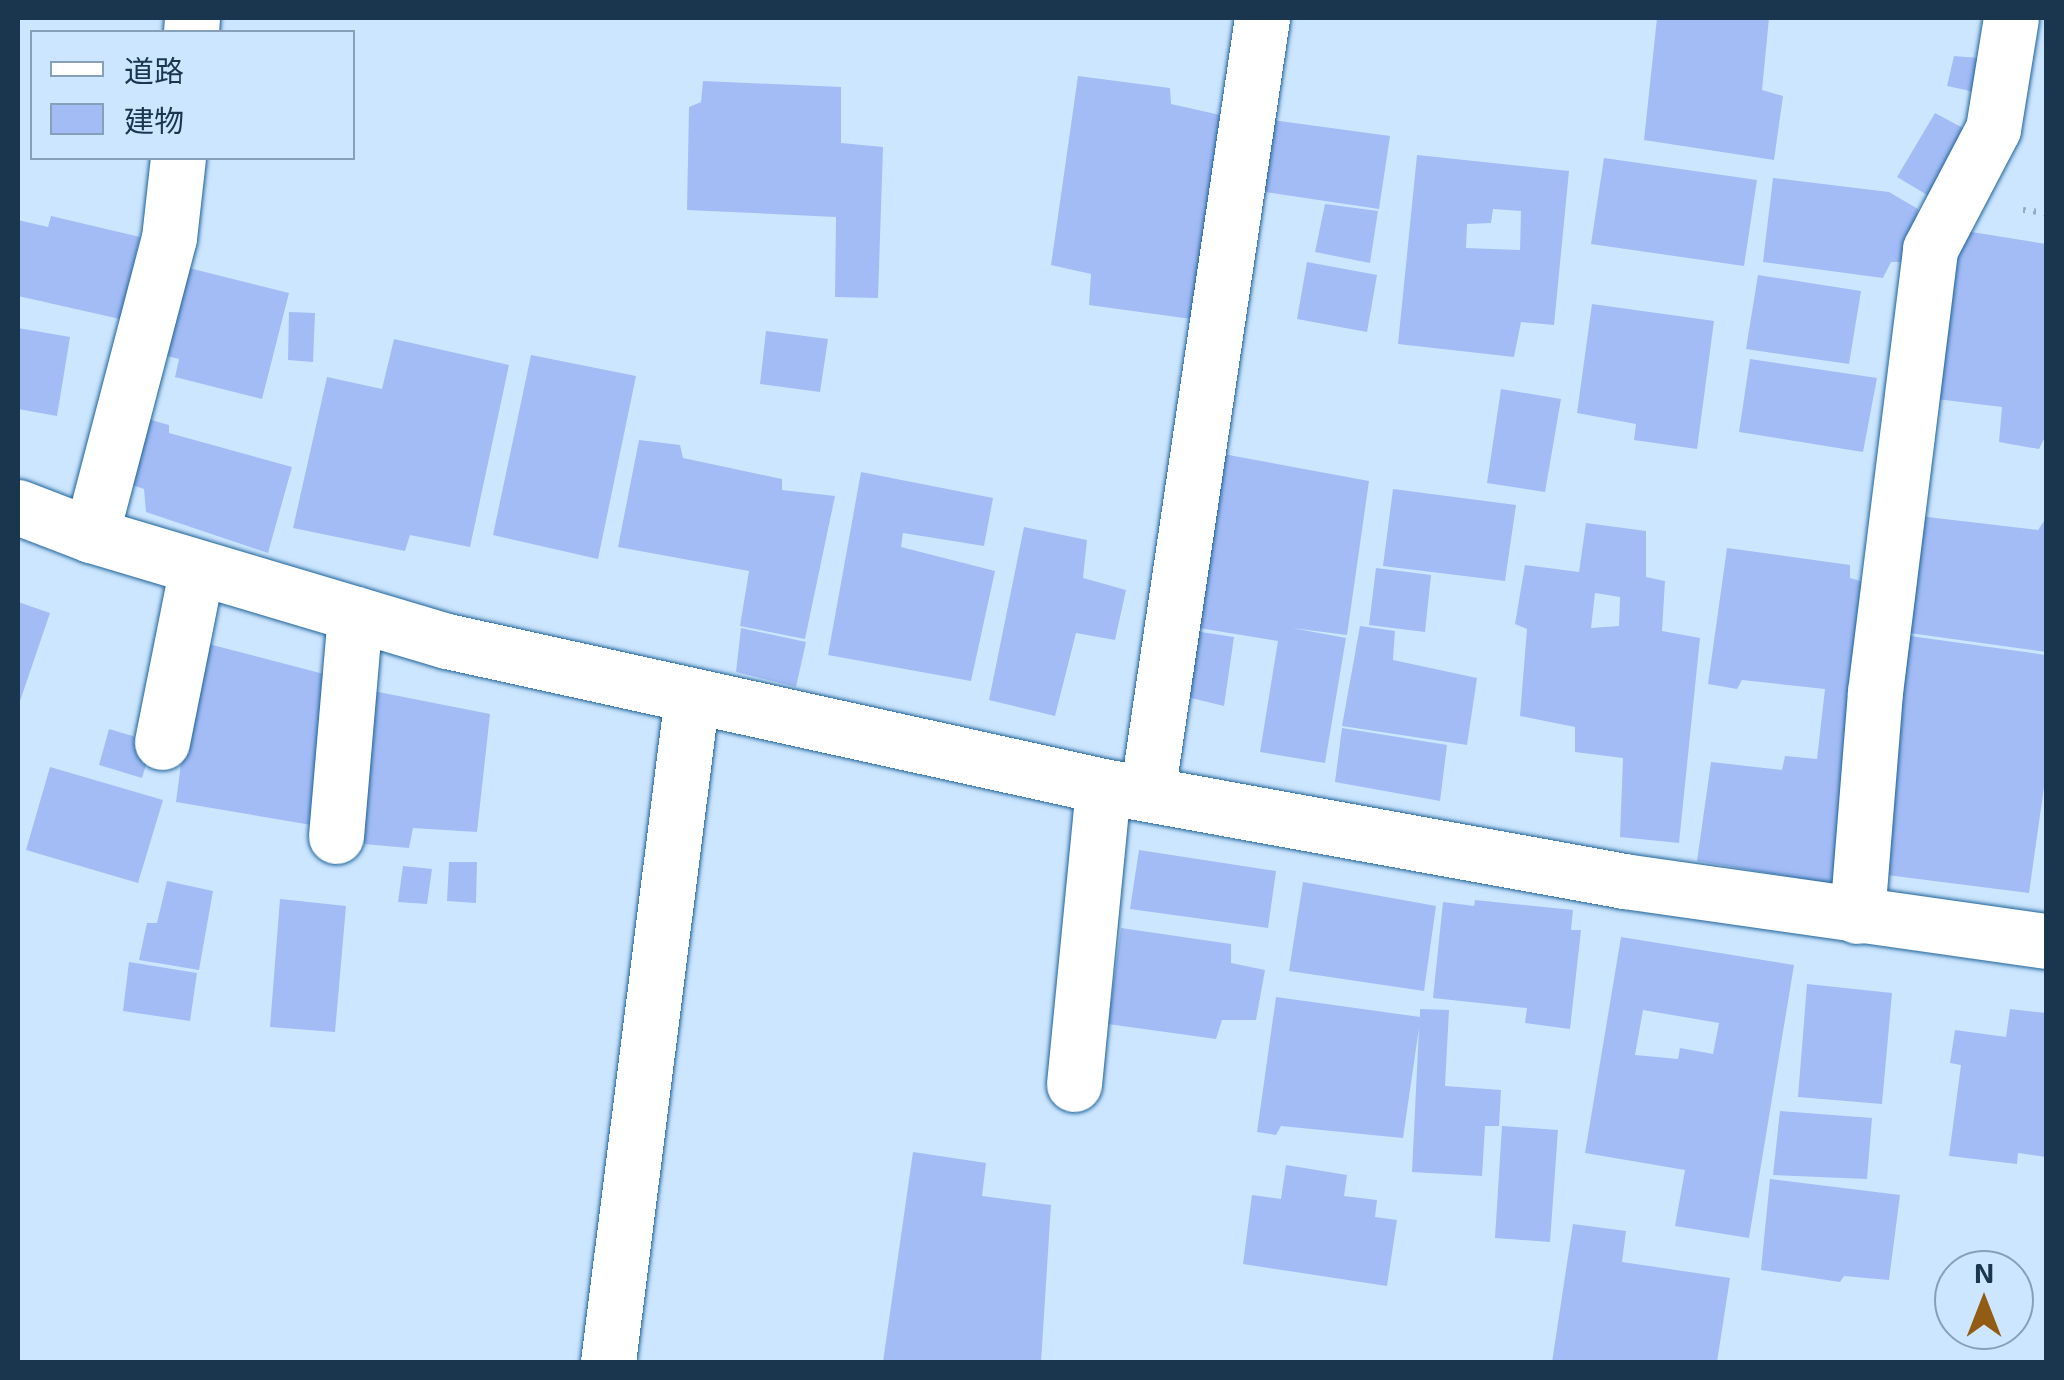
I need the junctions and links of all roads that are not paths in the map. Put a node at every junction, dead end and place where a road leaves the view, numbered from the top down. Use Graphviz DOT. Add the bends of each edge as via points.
graph roads {
  1 [pos="1262,18"];
  2 [pos="2011,18"];
  3 [pos="178,160"];
  4 [pos="18,507"];
  5 [pos="91,536"];
  6 [pos="198,567"];
  7 [pos="356,614"];
  8 [pos="692,695"];
  9 [pos="162,742"];
  10 [pos="1125,790"];
  11 [pos="336,836"];
  12 [pos="1857,916"];
  13 [pos="2046,941"];
  14 [pos="1074,1084"];
  15 [pos="608,1362"];
  1 -- 10 [label="street"];
  2 -- 12 [label="street" via="1993,129 1930,249 1874,692"];
  3 -- 5 [label="street" via="169,238"];
  4 -- 5 [label="street"];
  5 -- 6 [label="street"];
  6 -- 7 [label="street"];
  6 -- 9 [label="street"];
  7 -- 8 [label="street" via="446,641"];
  7 -- 11 [label="street"];
  8 -- 10 [label="street"];
  8 -- 15 [label="street"];
  10 -- 12 [label="street" via="1624,881"];
  10 -- 14 [label="street"];
  12 -- 13 [label="street"];
}
